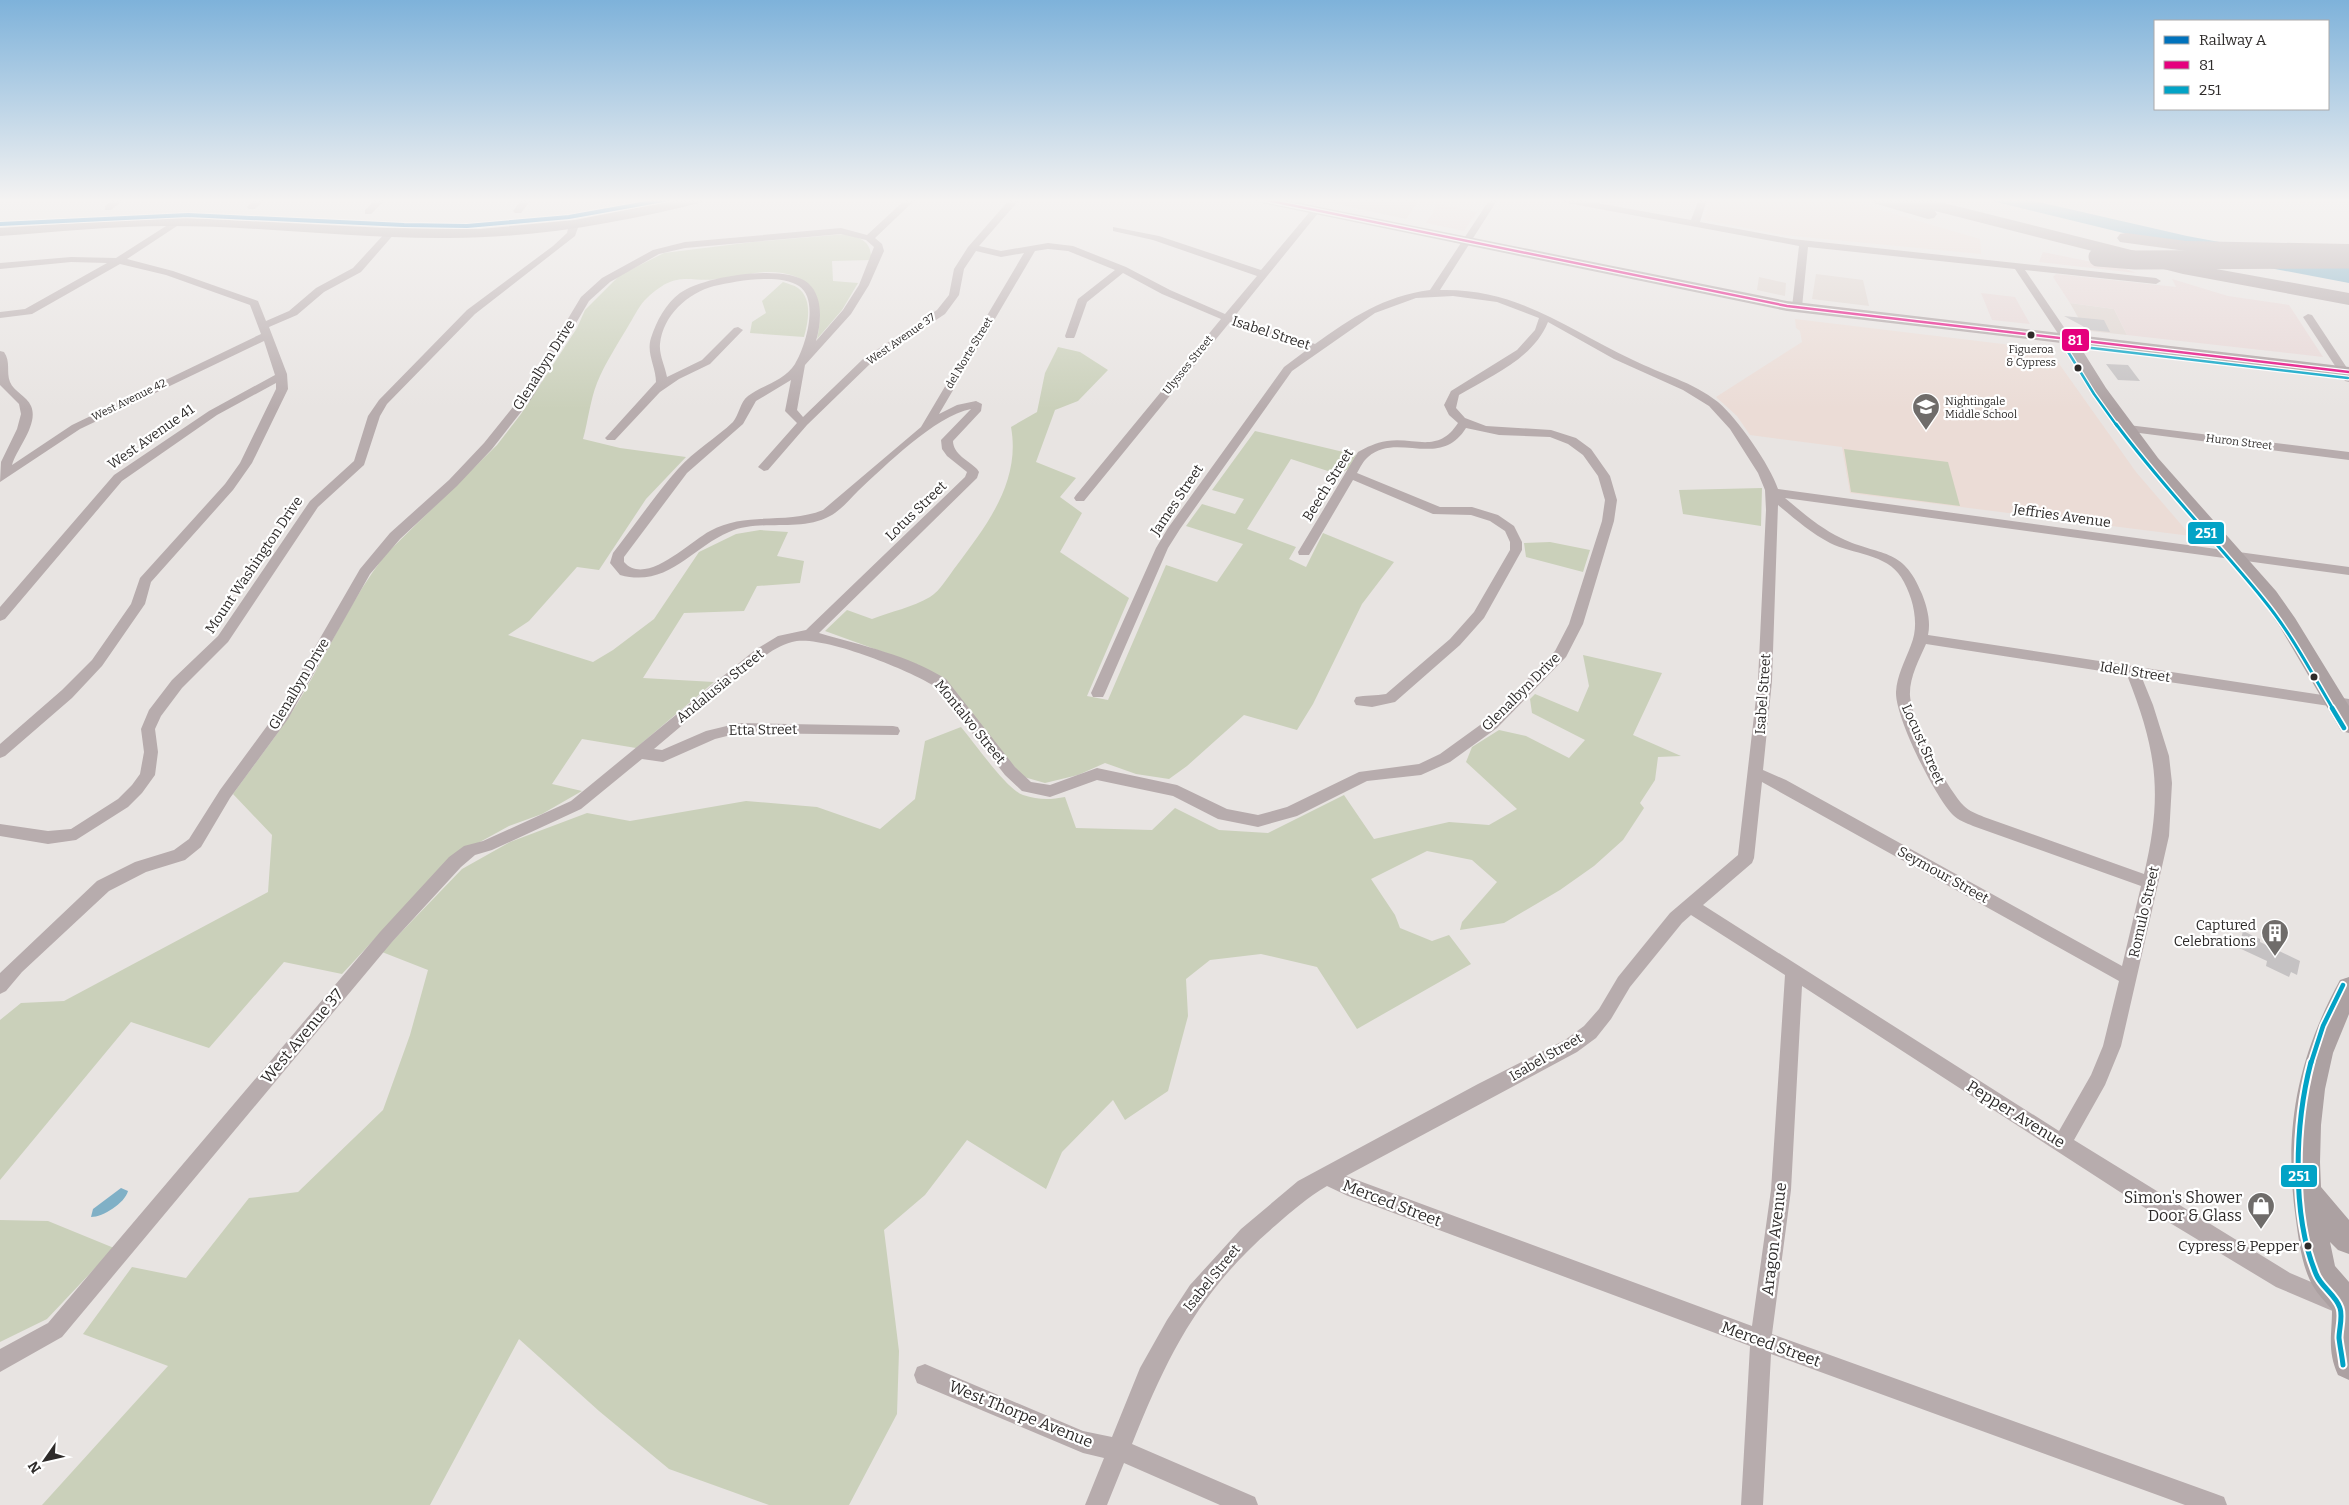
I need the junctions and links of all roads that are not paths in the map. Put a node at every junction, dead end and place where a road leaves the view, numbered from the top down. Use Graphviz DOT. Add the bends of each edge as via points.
graph roads {
  1 [pos="103,269"];
  2 [pos="157,269"];
  3 [pos="357,269"];
  4 [pos="528,269"];
  5 [pos="623,269"];
  6 [pos="871,269"];
  7 [pos="959,269"];
  8 [pos="1020,269"];
  9 [pos="1121,269"];
  10 [pos="1124,269"];
  11 [pos="1248,269"];
  12 [pos="1266,269"];
  13 [pos="1448,269"];
  14 [pos="1608,269"];
  15 [pos="1802,269"];
  16 [pos="2020,269"];
  17 [pos="2056,269"];
  18 [pos="2189,269"];
  19 [pos="2239,269"];
  20 [pos="1262,274"];
  21 [pos="2156,280"];
  22 [pos="2243,281"];
  23 [pos="2349,290"];
  24 [pos="1433,293"];
  25 [pos="2349,299"];
  26 [pos="2349,305"];
  27 [pos="1798,307"];
  28 [pos="0,316"];
  29 [pos="1544,317"];
  30 [pos="2308,317"];
  31 [pos="1226,318"];
  32 [pos="738,330"];
  33 [pos="265,331"];
  34 [pos="1070,336"];
  35 [pos="2067,339"];
  36 [pos="1316,348"];
  37 [pos="0,354"];
  38 [pos="801,363"];
  39 [pos="2347,374"];
  40 [pos="281,376"];
  41 [pos="658,389"];
  42 [pos="1464,422"];
  43 [pos="803,423"];
  44 [pos="2128,428"];
  45 [pos="923,432"];
  46 [pos="611,438"];
  47 [pos="2349,456"];
  48 [pos="764,467"];
  49 [pos="11,471"];
  50 [pos="1351,475"];
  51 [pos="0,478"];
  52 [pos="1771,492"];
  53 [pos="1080,498"];
  54 [pos="1304,552"];
  55 [pos="2232,555"];
  56 [pos="2349,570"];
  57 [pos="0,616"];
  58 [pos="809,635"];
  59 [pos="1921,639"];
  60 [pos="2132,671"];
  61 [pos="1098,693"];
  62 [pos="1361,701"];
  63 [pos="2343,704"];
  64 [pos="2349,725"];
  65 [pos="893,730"];
  66 [pos="0,752"];
  67 [pos="639,753"];
  68 [pos="1756,773"];
  69 [pos="1097,774"];
  70 [pos="0,830"];
  71 [pos="2151,883"];
  72 [pos="1691,906"];
  73 [pos="1794,973"];
  74 [pos="2129,978"];
  75 [pos="0,986"];
  76 [pos="2349,988"];
  77 [pos="2062,1142"];
  78 [pos="1328,1177"];
  79 [pos="2309,1194"];
  80 [pos="2349,1239"];
  81 [pos="2348,1307"];
  82 [pos="1761,1340"];
  83 [pos="0,1361"];
  84 [pos="2349,1364"];
  85 [pos="924,1375"];
  86 [pos="1119,1450"];
  87 [pos="1096,1505"];
  88 [pos="1247,1505"];
  89 [pos="1752,1505"];
  90 [pos="2216,1505"];
  1 -- 28 [label="street" via="28,312"];
  2 -- 33 [label="street" via="254,303"];
  3 -- 33 [label="street, West Avenue 42" via="320,290"];
  4 -- 70 [label="street, Mount Washington Drive" via="471,312 383,402 374,416 360,462 314,504 223,639 177,684 154,714 148,729 151,752 147,775 130,797 67,838"];
  5 -- 75 [label="street, Glenalbyn Drive" via="595,289 578,309 508,423 463,473 395,536 365,572 283,716 225,794 195,842 179,855 140,867 103,886"];
  6 -- 38 [label="street" via="847,312"];
  7 -- 43 [label="street, West Avenue 37" via="954,295 941,312 880,351"];
  8 -- 45 [label="street, del Norte Street"];
  9 -- 34 [label="street" via="1082,302"];
  10 -- 31 [label="street, Isabel Street"];
  11 -- 20 [label="street"];
  12 -- 20 [label="street, Ulysses Street"];
  13 -- 24 [label="street"];
  14 -- 27 [label="street"];
  15 -- 27 [label="street"];
  16 -- 35 [label="street"];
  17 -- 21 [label="street"];
  18 -- 22 [label="highway"];
  19 -- 23 [label="highway"];
  20 -- 31 [label="street, Ulysses Street"];
  22 -- 25 [label="highway"];
  22 -- 26 [label="highway"];
  24 -- 29 [label="street, Isabel Street" via="1464,293 1494,298"];
  24 -- 36 [label="street, Isabel Street" via="1401,298 1374,308"];
  27 -- 35 [label="street"];
  29 -- 42 [label="street" via="1542,327 1530,344 1451,397 1451,410"];
  29 -- 52 [label="street, Isabel Street" via="1714,404 1732,422"];
  30 -- 39 [label="street"];
  31 -- 36 [label="street, Isabel Street"];
  31 -- 53 [label="street, Ulysses Street"];
  32 -- 41 [label="street" via="706,362"];
  33 -- 40 [label="street"];
  33 -- 49 [label="street, West Avenue 42" via="76,427"];
  35 -- 39 [label="street"];
  35 -- 44 [label="street"];
  36 -- 61 [label="street, James Street" via="1288,369 1174,528 1162,548"];
  37 -- 49 [label="street" via="3,358 3,380 27,411 24,426 6,460 5,469"];
  38 -- 41 [label="street" via="815,315 804,284 783,276 768,275 710,284 684,295 661,326 654,350 662,377"];
  38 -- 43 [label="street" via="791,411"];
  38 -- 45 [label="street" via="784,381 752,399 739,422 673,482 618,556 620,568 633,575 661,570 705,539 737,524 818,518"];
  40 -- 57 [label="street, West Avenue 41" via="213,413 118,478"];
  40 -- 66 [label="street" via="281,394 246,462 229,487 145,581 138,604 97,662 67,694"];
  41 -- 46 [label="street"];
  42 -- 50 [label="street, Beech Street" via="1449,443 1369,448"];
  42 -- 69 [label="street, Glenalbyn Drive" via="1488,430 1551,434 1572,441 1598,464 1610,500 1608,521 1567,644 1492,724 1445,758 1421,769 1364,776 1290,812 1258,821 1224,815 1177,791"];
  43 -- 48 [label="street, West Avenue 37"];
  44 -- 47 [label="street, Huron Street"];
  44 -- 55 [label="street" via="2152,462"];
  45 -- 58 [label="street, Lotus Street" via="959,408 976,404 977,409 945,444 969,466 973,472 971,478"];
  49 -- 51 [label="street, West Avenue 42"];
  50 -- 54 [label="street, Beech Street"];
  50 -- 62 [label="street" via="1437,511 1472,511 1494,518 1510,530 1516,542 1514,554 1467,630 1390,698"];
  52 -- 55 [label="street, Jeffries Avenue"];
  52 -- 59 [label="street, Locust Street" via="1835,541 1885,558 1902,570 1916,597 1922,620"];
  52 -- 68 [label="street, Isabel Street" via="1765,681"];
  55 -- 56 [label="street, Jeffries Avenue"];
  55 -- 63 [label="street" via="2288,623"];
  58 -- 67 [label="street, Andalusia Street" via="788,638 760,653"];
  58 -- 69 [label="street, Montalvo Street" via="930,674 941,683 1010,771 1027,786 1050,791"];
  59 -- 60 [label="street, Idell Street"];
  59 -- 71 [label="street, Locust Street" via="1903,685 1904,708 1942,787 1960,811 1992,826"];
  60 -- 63 [label="street, Idell Street"];
  60 -- 71 [label="street, Romulo Street" via="2155,730 2164,783 2161,836"];
  63 -- 64 [label="street"];
  65 -- 67 [label="street, Etta Street" via="739,728 711,734 663,756"];
  67 -- 83 [label="street, West Avenue 37" via="576,805 486,846 470,850 456,862 288,1051 55,1330"];
  68 -- 72 [label="street, Isabel Street" via="1746,858"];
  68 -- 74 [label="street, Seymour Street"];
  71 -- 74 [label="street, Romulo Street"];
  72 -- 73 [label="street, Pepper Avenue"];
  72 -- 78 [label="street, Isabel Street" via="1676,918 1624,982 1590,1032 1571,1046"];
  73 -- 77 [label="street, Pepper Avenue"];
  73 -- 82 [label="street, Aragon Avenue" via="1780,1190"];
  74 -- 77 [label="street, Romulo Street" via="2112,1046 2099,1079"];
  76 -- 79 [label="street" via="2327,1032 2314,1078 2305,1157"];
  77 -- 81 [label="street, Pepper Avenue" via="2144,1196 2284,1280"];
  78 -- 82 [label="street, Merced Street"];
  78 -- 86 [label="street, Isabel Street" via="1305,1188 1248,1236 1197,1292 1148,1376"];
  79 -- 80 [label="street" via="2333,1226"];
  79 -- 81 [label="street" via="2322,1271"];
  81 -- 84 [label="street" via="2346,1338"];
  82 -- 89 [label="street, Aragon Avenue"];
  82 -- 90 [label="street, Merced Street"];
  85 -- 86 [label="street, West Thorpe Avenue" via="1083,1442"];
  86 -- 87 [label="street, Isabel Street"];
  86 -- 88 [label="street, West Thorpe Avenue"];
}
